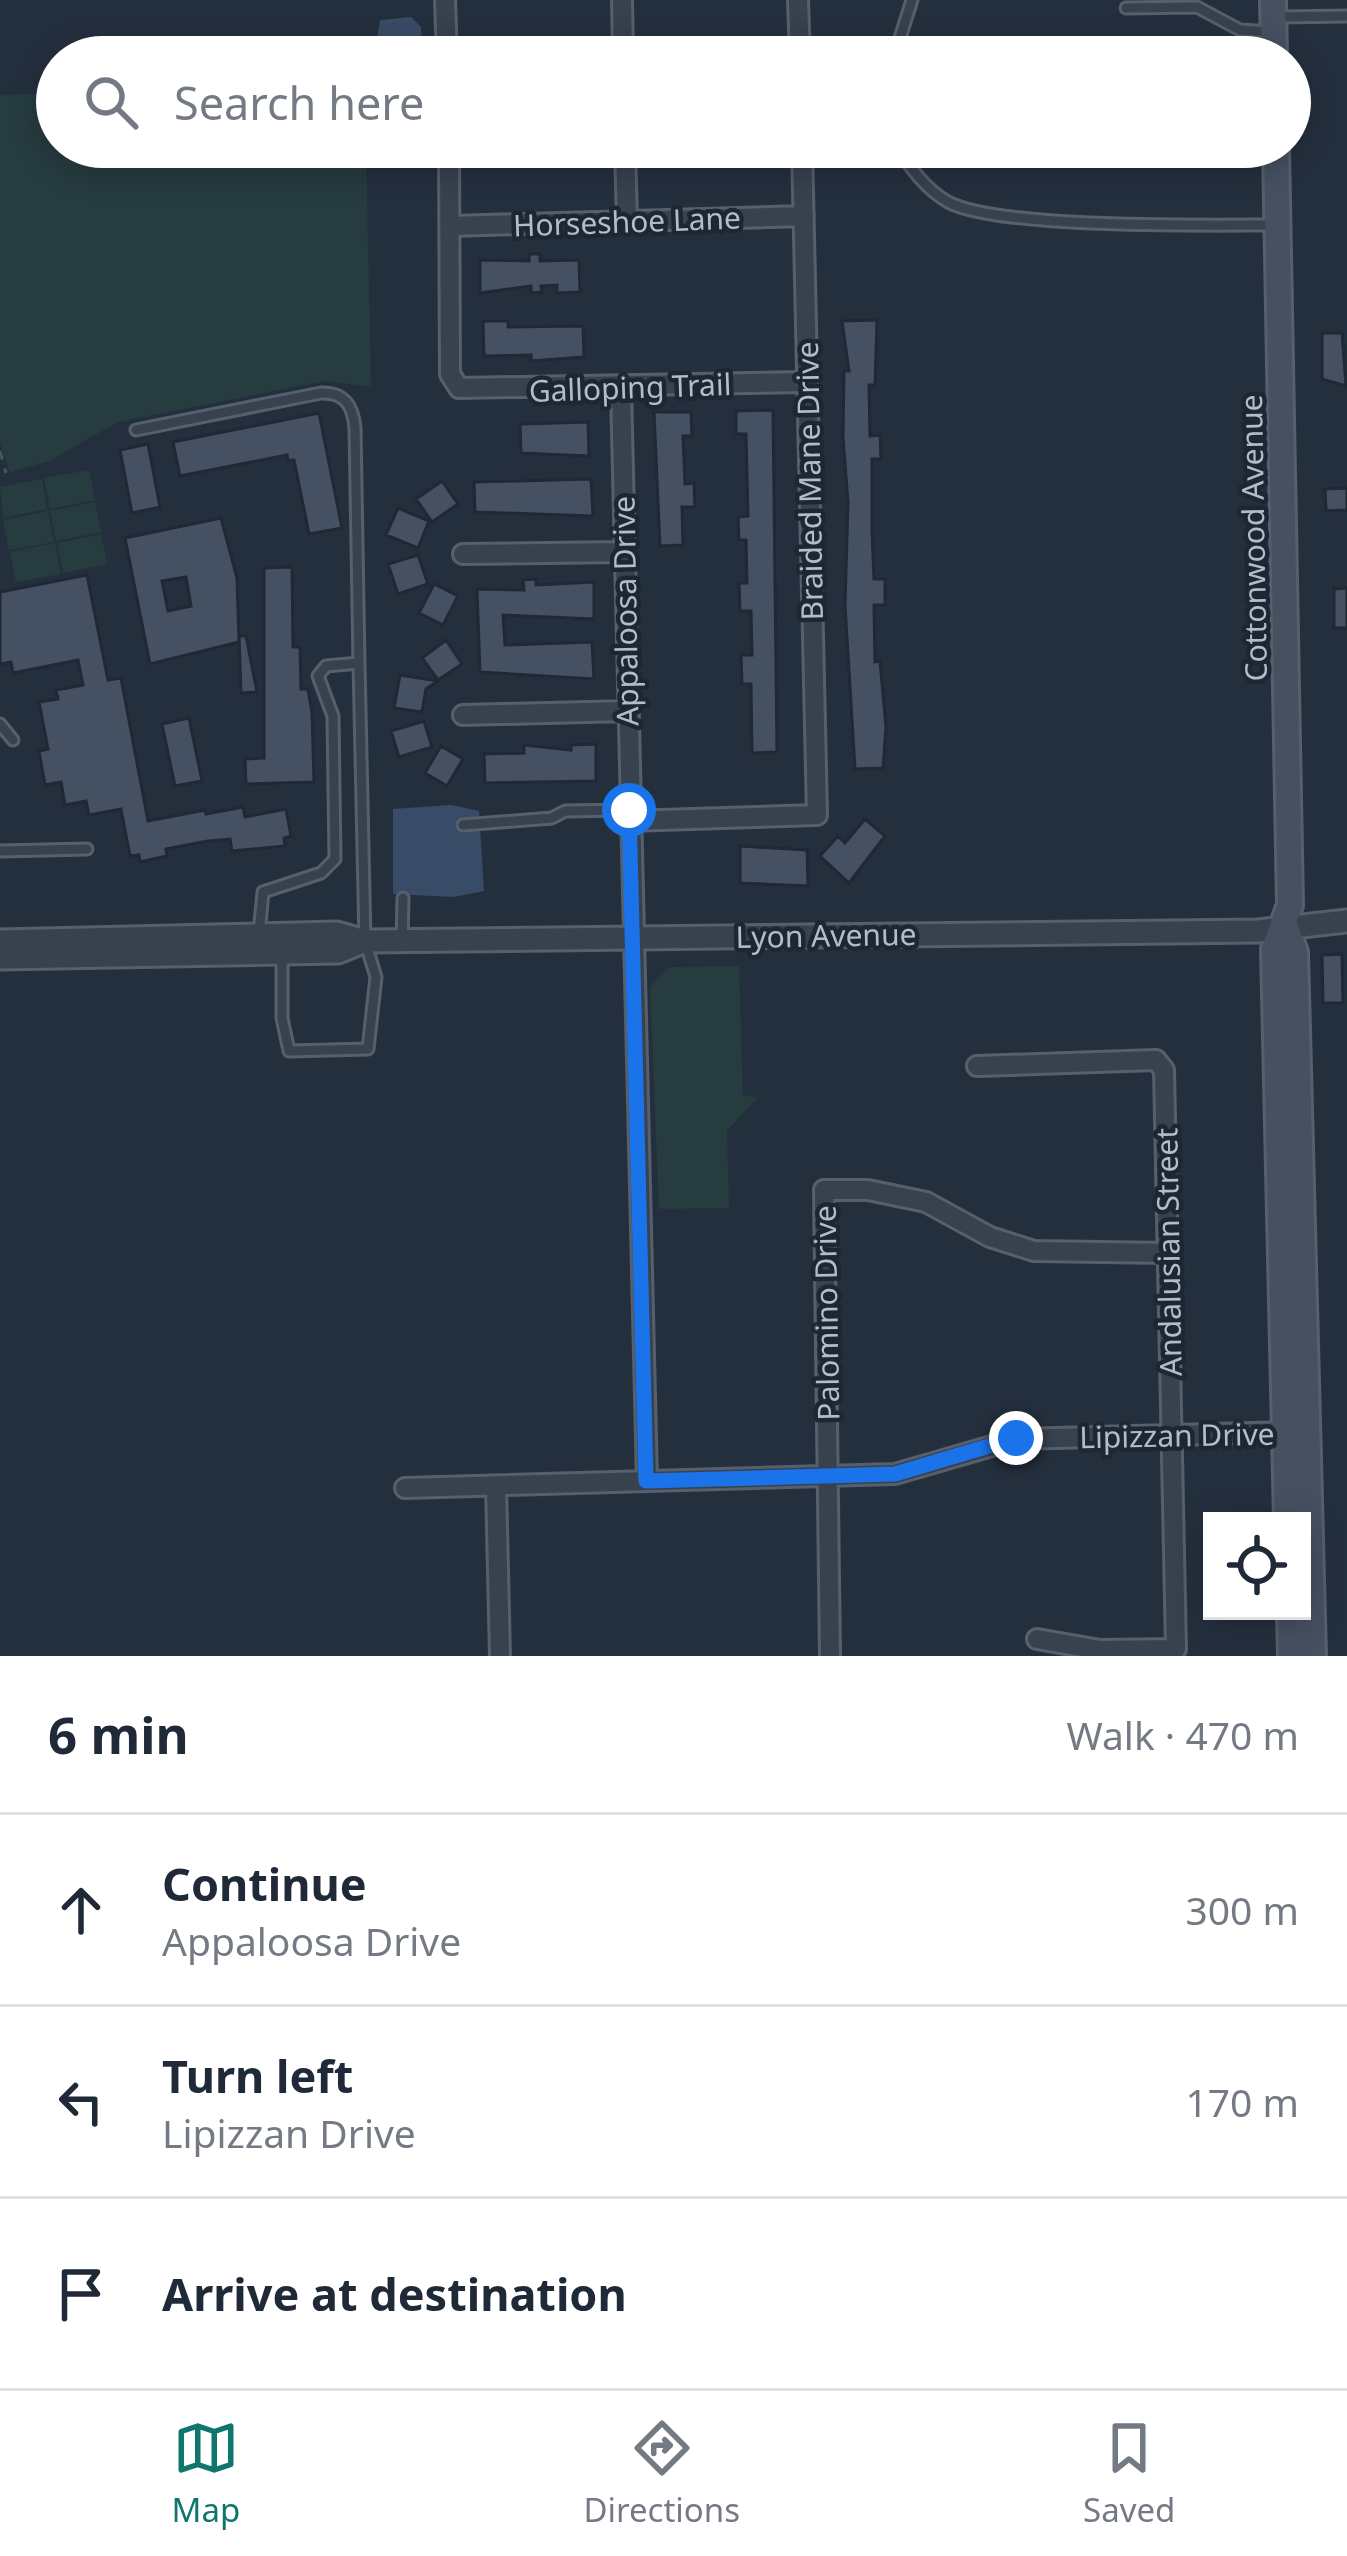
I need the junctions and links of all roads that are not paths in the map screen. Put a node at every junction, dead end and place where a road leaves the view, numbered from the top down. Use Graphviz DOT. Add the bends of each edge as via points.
graph roads {
  1 [pos="446,0"];
  2 [pos="622,0"];
  3 [pos="799,0"];
  4 [pos="912,0"];
  5 [pos="1126,8"];
  6 [pos="1347,16"];
  7 [pos="1273,27"];
  8 [pos="447,36"];
  9 [pos="623,36"];
  10 [pos="800,36"];
  11 [pos="901,36"];
  12 [pos="450,168"];
  13 [pos="626,168"];
  14 [pos="803,168"];
  15 [pos="912,168"];
  16 [pos="1277,168"];
  17 [pos="804,216"];
  18 [pos="627,221"];
  19 [pos="1278,225"];
  20 [pos="451,226"];
  21 [pos="807,382"];
  22 [pos="621,388"];
  23 [pos="136,430"];
  24 [pos="624,552"];
  25 [pos="463,554"];
  26 [pos="359,663"];
  27 [pos="627,711"];
  28 [pos="463,716"];
  29 [pos="0,724"];
  30 [pos="13,740"];
  31 [pos="629,816"];
  32 [pos="463,825"];
  33 [pos="87,849"];
  34 [pos="0,851"];
  35 [pos="403,898"];
  36 [pos="1347,921"];
  37 [pos="1286,928"];
  38 [pos="259,934"];
  39 [pos="633,938"];
  40 [pos="0,941"];
  41 [pos="365,941"];
  42 [pos="402,941"];
  43 [pos="282,954"];
  44 [pos="0,958"];
  45 [pos="977,1066"];
  46 [pos="1168,1253"];
  47 [pos="1296,1432"];
  48 [pos="1172,1436"];
  49 [pos="830,1478"];
  50 [pos="646,1481"];
  51 [pos="496,1486"];
  52 [pos="405,1488"];
  53 [pos="1288,1512"];
  54 [pos="1290,1620"];
  55 [pos="1037,1639"];
  56 [pos="831,1654"];
  57 [pos="500,1656"];
  58 [pos="1292,1656"];
  59 [pos="1312,1656"];
  1 -- 8 [label="street"];
  2 -- 9 [label="street"];
  3 -- 10 [label="street"];
  4 -- 11 [label="lane"];
  5 -- 7 [label="lane" via="1197,7 1240,30"];
  6 -- 7 [label="lane"];
  12 -- 20 [label="street"];
  13 -- 18 [label="street"];
  14 -- 17 [label="street, Braided Mane Drive"];
  15 -- 19 [label="lane" via="949,202 982,211"];
  16 -- 19 [label="main road, Cottonwood Avenue"];
  17 -- 18 [label="street, Horseshoe Lane"];
  17 -- 21 [label="street, Braided Mane Drive"];
  18 -- 20 [label="street, Horseshoe Lane"];
  19 -- 37 [label="main road, Cottonwood Avenue"];
  20 -- 22 [label="street, Galloping Trail" via="456,385 474,392"];
  21 -- 22 [label="street, Galloping Trail"];
  21 -- 31 [label="street, Braided Mane Drive" via="817,814"];
  22 -- 24 [label="street, Appaloosa Drive"];
  23 -- 26 [label="lane" via="320,393 348,402 356,428"];
  24 -- 25 [label="street"];
  24 -- 27 [label="street, Appaloosa Drive"];
  26 -- 38 [label="lane" via="326,666 319,676 333,716 335,859 321,873 262,892"];
  26 -- 41 [label="lane"];
  27 -- 28 [label="street"];
  27 -- 31 [label="street, Appaloosa Drive"];
  29 -- 30 [label="lane"];
  31 -- 32 [label="lane" via="565,811"];
  31 -- 39 [label="street, Appaloosa Drive"];
  33 -- 34 [label="lane"];
  35 -- 42 [label="lane"];
  36 -- 37 [label="street, Lyon Avenue"];
  37 -- 39 [label="street, Lyon Avenue"];
  37 -- 47 [label="main road, Cottonwood Avenue" via="1295,952"];
  38 -- 40 [label="street, Lyon Avenue"];
  38 -- 41 [label="street, Lyon Avenue" via="338,933"];
  39 -- 42 [label="street, Lyon Avenue"];
  39 -- 50 [label="street, Appaloosa Drive"];
  41 -- 42 [label="street, Lyon Avenue"];
  41 -- 43 [label="street, Lyon Avenue" via="338,952"];
  41 -- 43 [label="lane" via="376,976 373,1026 368,1049 356,1053 289,1051"];
  43 -- 44 [label="street, Lyon Avenue"];
  45 -- 46 [label="street, Andalusian Street" via="1156,1060 1164,1070"];
  46 -- 48 [label="street, Andalusian Street"];
  46 -- 49 [label="street, Palomino Drive" via="1034,1251 926,1202 824,1190"];
  47 -- 48 [label="street, Lipizzan Drive"];
  47 -- 53 [label="main road, Cottonwood Avenue"];
  47 -- 59 [label="main road, Cottonwood Avenue"];
  48 -- 49 [label="street, Lipizzan Drive" via="1016,1438 918,1470"];
  48 -- 55 [label="street, Andalusian Street" via="1176,1649 1100,1650"];
  49 -- 50 [label="street, Lipizzan Drive"];
  49 -- 56 [label="street, Palomino Drive"];
  50 -- 51 [label="street, Lipizzan Drive"];
  51 -- 52 [label="street, Lipizzan Drive"];
  51 -- 57 [label="street"];
  54 -- 58 [label="main road"];
}
